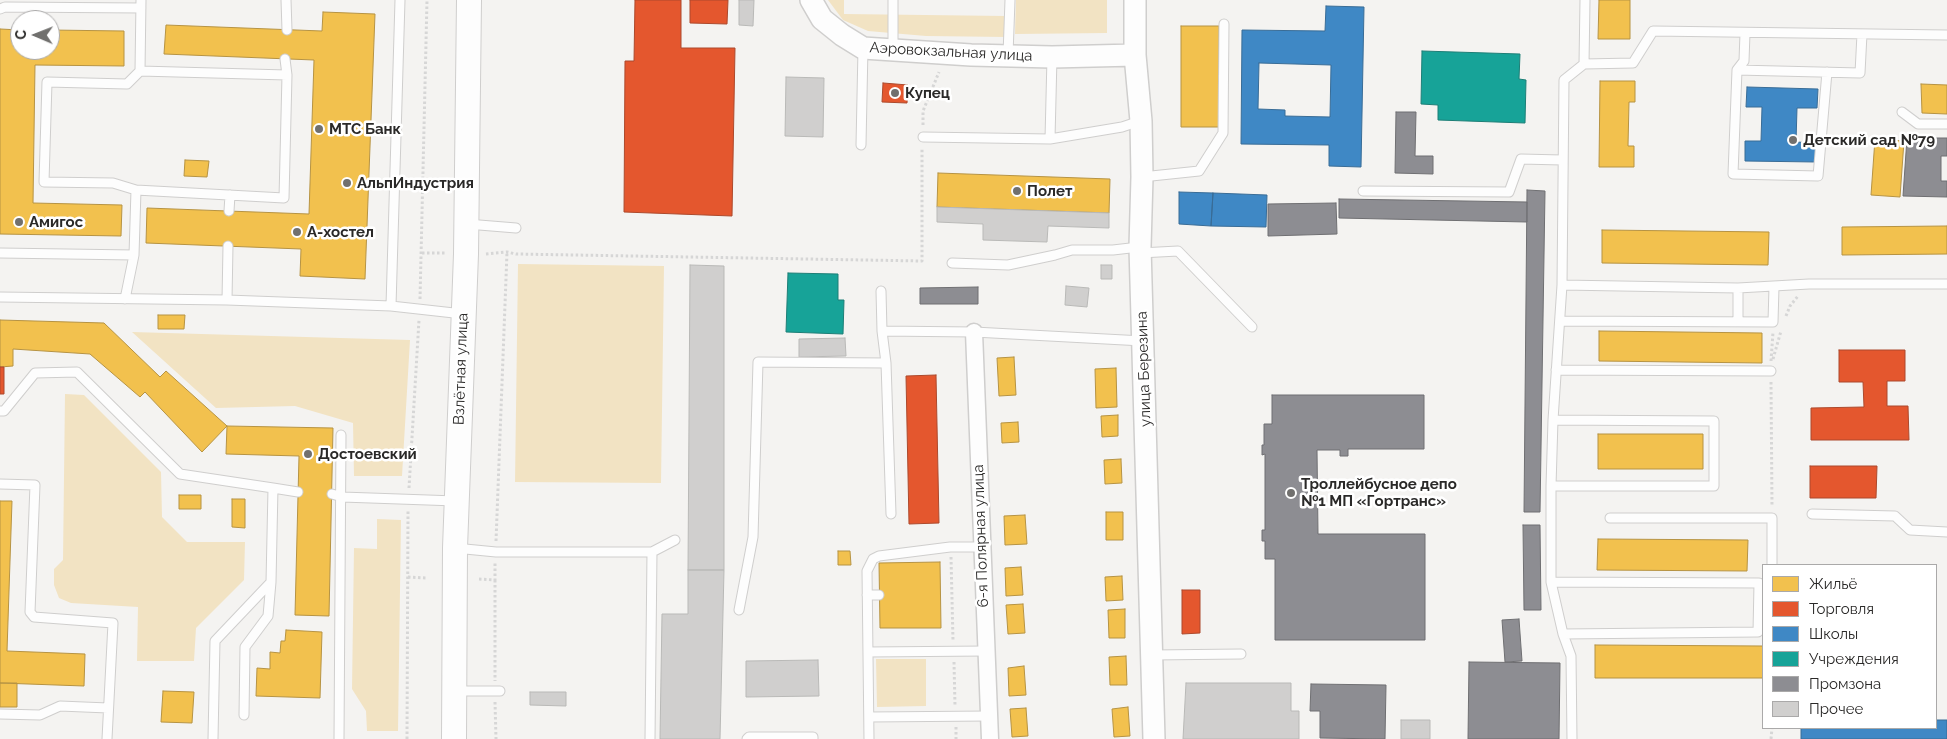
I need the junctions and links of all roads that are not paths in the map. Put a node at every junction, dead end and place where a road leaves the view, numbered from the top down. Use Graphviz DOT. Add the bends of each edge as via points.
graph roads {
  1 [pos="286,0"];
  2 [pos="400,0"];
  3 [pos="469,0"];
  4 [pos="811,0"];
  5 [pos="893,0"];
  6 [pos="1010,0"];
  7 [pos="1135,0"];
  8 [pos="1585,0"];
  9 [pos="141,4"];
  10 [pos="0,9"];
  11 [pos="1224,24"];
  12 [pos="286,30"];
  13 [pos="1745,33"];
  14 [pos="1862,34"];
  15 [pos="1947,35"];
  16 [pos="863,48"];
  17 [pos="893,51"];
  18 [pos="1008,55"];
  19 [pos="1135,55"];
  20 [pos="1052,57"];
  21 [pos="286,59"];
  22 [pos="1584,64"];
  23 [pos="1737,70"];
  24 [pos="140,71"];
  25 [pos="1826,72"];
  26 [pos="287,75"];
  27 [pos="1902,112"];
  28 [pos="1141,121"];
  29 [pos="1947,124"];
  30 [pos="922,137"];
  31 [pos="1050,139"];
  32 [pos="861,145"];
  33 [pos="1562,160"];
  34 [pos="1142,177"];
  35 [pos="136,190"];
  36 [pos="1363,191"];
  37 [pos="230,195"];
  38 [pos="229,211"];
  39 [pos="466,224"];
  40 [pos="516,228"];
  41 [pos="228,246"];
  42 [pos="1140,250"];
  43 [pos="0,253"];
  44 [pos="134,255"];
  45 [pos="952,263"];
  46 [pos="1562,284"];
  47 [pos="1947,284"];
  48 [pos="1774,287"];
  49 [pos="1738,288"];
  50 [pos="881,291"];
  51 [pos="0,298"];
  52 [pos="126,299"];
  53 [pos="227,300"];
  54 [pos="391,306"];
  55 [pos="463,314"];
  56 [pos="1560,321"];
  57 [pos="1738,322"];
  58 [pos="1252,328"];
  59 [pos="882,331"];
  60 [pos="974,332"];
  61 [pos="1143,341"];
  62 [pos="886,363"];
  63 [pos="1556,370"];
  64 [pos="1771,371"];
  65 [pos="0,411"];
  66 [pos="1553,420"];
  67 [pos="341,435"];
  68 [pos="0,484"];
  69 [pos="1551,486"];
  70 [pos="273,488"];
  71 [pos="298,492"];
  72 [pos="332,494"];
  73 [pos="342,497"];
  74 [pos="456,501"];
  75 [pos="891,514"];
  76 [pos="1812,514"];
  77 [pos="1610,518"];
  78 [pos="1947,532"];
  79 [pos="675,540"];
  80 [pos="982,547"];
  81 [pos="455,548"];
  82 [pos="652,552"];
  83 [pos="1772,564"];
  84 [pos="271,582"];
  85 [pos="1551,582"];
  86 [pos="1761,584"];
  87 [pos="867,595"];
  88 [pos="879,596"];
  89 [pos="739,610"];
  90 [pos="1563,634"];
  91 [pos="868,652"];
  92 [pos="986,652"];
  93 [pos="1241,654"];
  94 [pos="1152,655"];
  95 [pos="454,691"];
  96 [pos="498,691"];
  97 [pos="108,708"];
  98 [pos="0,714"];
  99 [pos="244,715"];
  100 [pos="989,716"];
  101 [pos="869,717"];
  102 [pos="106,739"];
  103 [pos="213,739"];
  104 [pos="339,739"];
  105 [pos="454,739"];
  106 [pos="650,739"];
  107 [pos="747,739"];
  108 [pos="813,739"];
  109 [pos="869,739"];
  110 [pos="990,739"];
  111 [pos="1154,739"];
  112 [pos="1572,739"];
  1 -- 12 [label="lane"];
  2 -- 54 [label="lane"];
  3 -- 39 [label="main road, Взлётная улица"];
  4 -- 16 [label="street, Аэровокзальная улица" via="822,18"];
  5 -- 17 [label="lane"];
  6 -- 18 [label="lane"];
  7 -- 19 [label="street, улица Березина"];
  8 -- 22 [label="lane"];
  9 -- 10 [label="lane"];
  9 -- 24 [label="lane"];
  11 -- 34 [label="lane" via="1223,133 1199,171"];
  13 -- 14 [label="lane"];
  13 -- 22 [label="lane" via="1654,31 1633,63"];
  13 -- 23 [label="lane" via="1744,61"];
  14 -- 15 [label="lane"];
  14 -- 25 [label="lane" via="1860,73"];
  16 -- 17 [label="street, Аэровокзальная улица"];
  16 -- 32 [label="lane"];
  17 -- 18 [label="street, Аэровокзальная улица"];
  18 -- 20 [label="street, Аэровокзальная улица"];
  19 -- 20 [label="street, Аэровокзальная улица"];
  19 -- 28 [label="street, улица Березина"];
  20 -- 31 [label="lane"];
  21 -- 26 [label="lane"];
  22 -- 33 [label="lane" via="1564,80"];
  23 -- 25 [label="lane"];
  23 -- 25 [label="lane" via="1733,174 1818,176"];
  24 -- 26 [label="lane"];
  24 -- 35 [label="lane" via="127,84 47,82 44,182 113,183"];
  26 -- 37 [label="lane" via="284,198"];
  27 -- 29 [label="lane" via="1918,124"];
  28 -- 31 [label="lane"];
  28 -- 34 [label="street, улица Березина"];
  30 -- 31 [label="lane"];
  33 -- 36 [label="lane" via="1521,159 1509,192"];
  33 -- 46 [label="lane"];
  34 -- 42 [label="street, улица Березина"];
  35 -- 37 [label="lane"];
  35 -- 44 [label="lane"];
  37 -- 38 [label="lane"];
  39 -- 40 [label="lane"];
  39 -- 55 [label="main road, Взлётная улица"];
  41 -- 53 [label="lane"];
  42 -- 45 [label="lane" via="1072,250 1008,265"];
  42 -- 58 [label="lane" via="1178,251"];
  42 -- 61 [label="street, улица Березина"];
  43 -- 44 [label="lane"];
  44 -- 52 [label="lane"];
  46 -- 49 [label="lane"];
  46 -- 56 [label="lane"];
  47 -- 48 [label="lane"];
  48 -- 49 [label="lane"];
  48 -- 57 [label="lane" via="1773,322"];
  49 -- 57 [label="lane"];
  50 -- 59 [label="lane"];
  51 -- 52 [label="lane"];
  52 -- 53 [label="lane"];
  53 -- 54 [label="lane"];
  54 -- 55 [label="lane"];
  55 -- 74 [label="main road, Взлётная улица"];
  56 -- 57 [label="lane"];
  56 -- 63 [label="lane"];
  59 -- 60 [label="lane"];
  59 -- 62 [label="lane"];
  60 -- 61 [label="lane"];
  60 -- 80 [label="street, 6-я Полярная улица"];
  61 -- 94 [label="street, улица Березина"];
  62 -- 75 [label="lane"];
  62 -- 89 [label="lane" via="758,362 754,537"];
  63 -- 64 [label="lane"];
  63 -- 66 [label="lane"];
  65 -- 70 [label="lane" via="4,411 35,373 77,372 180,474"];
  66 -- 69 [label="lane"];
  66 -- 69 [label="lane" via="1714,421 1714,486"];
  67 -- 73 [label="lane"];
  68 -- 97 [label="lane" via="34,485 30,612 34,617 113,623"];
  69 -- 85 [label="lane"];
  70 -- 71 [label="lane"];
  70 -- 84 [label="lane"];
  72 -- 73 [label="lane"];
  73 -- 74 [label="lane"];
  73 -- 104 [label="lane"];
  74 -- 81 [label="main road, Взлётная улица"];
  76 -- 78 [label="lane" via="1895,516 1910,530"];
  77 -- 83 [label="lane" via="1772,518"];
  79 -- 82 [label="lane"];
  80 -- 87 [label="lane" via="950,547 879,556 873,559 867,570"];
  80 -- 92 [label="street, 6-я Полярная улица"];
  81 -- 82 [label="lane" via="496,552"];
  81 -- 95 [label="main road, Взлётная улица"];
  82 -- 106 [label="lane"];
  84 -- 99 [label="lane" via="268,616 245,647"];
  84 -- 103 [label="lane" via="215,641"];
  85 -- 86 [label="lane"];
  85 -- 90 [label="lane"];
  86 -- 90 [label="lane" via="1758,632"];
  87 -- 88 [label="lane"];
  87 -- 91 [label="lane"];
  90 -- 112 [label="lane" via="1572,656"];
  91 -- 92 [label="lane"];
  91 -- 101 [label="lane"];
  92 -- 100 [label="street, 6-я Полярная улица"];
  93 -- 94 [label="lane"];
  94 -- 111 [label="street, улица Березина"];
  95 -- 96 [label="lane"];
  95 -- 105 [label="main road, Взлётная улица"];
  97 -- 98 [label="lane" via="60,706 40,715"];
  97 -- 102 [label="lane"];
  100 -- 101 [label="lane"];
  100 -- 110 [label="street, 6-я Полярная улица"];
  101 -- 109 [label="lane"];
  107 -- 108 [label="lane"];
}
